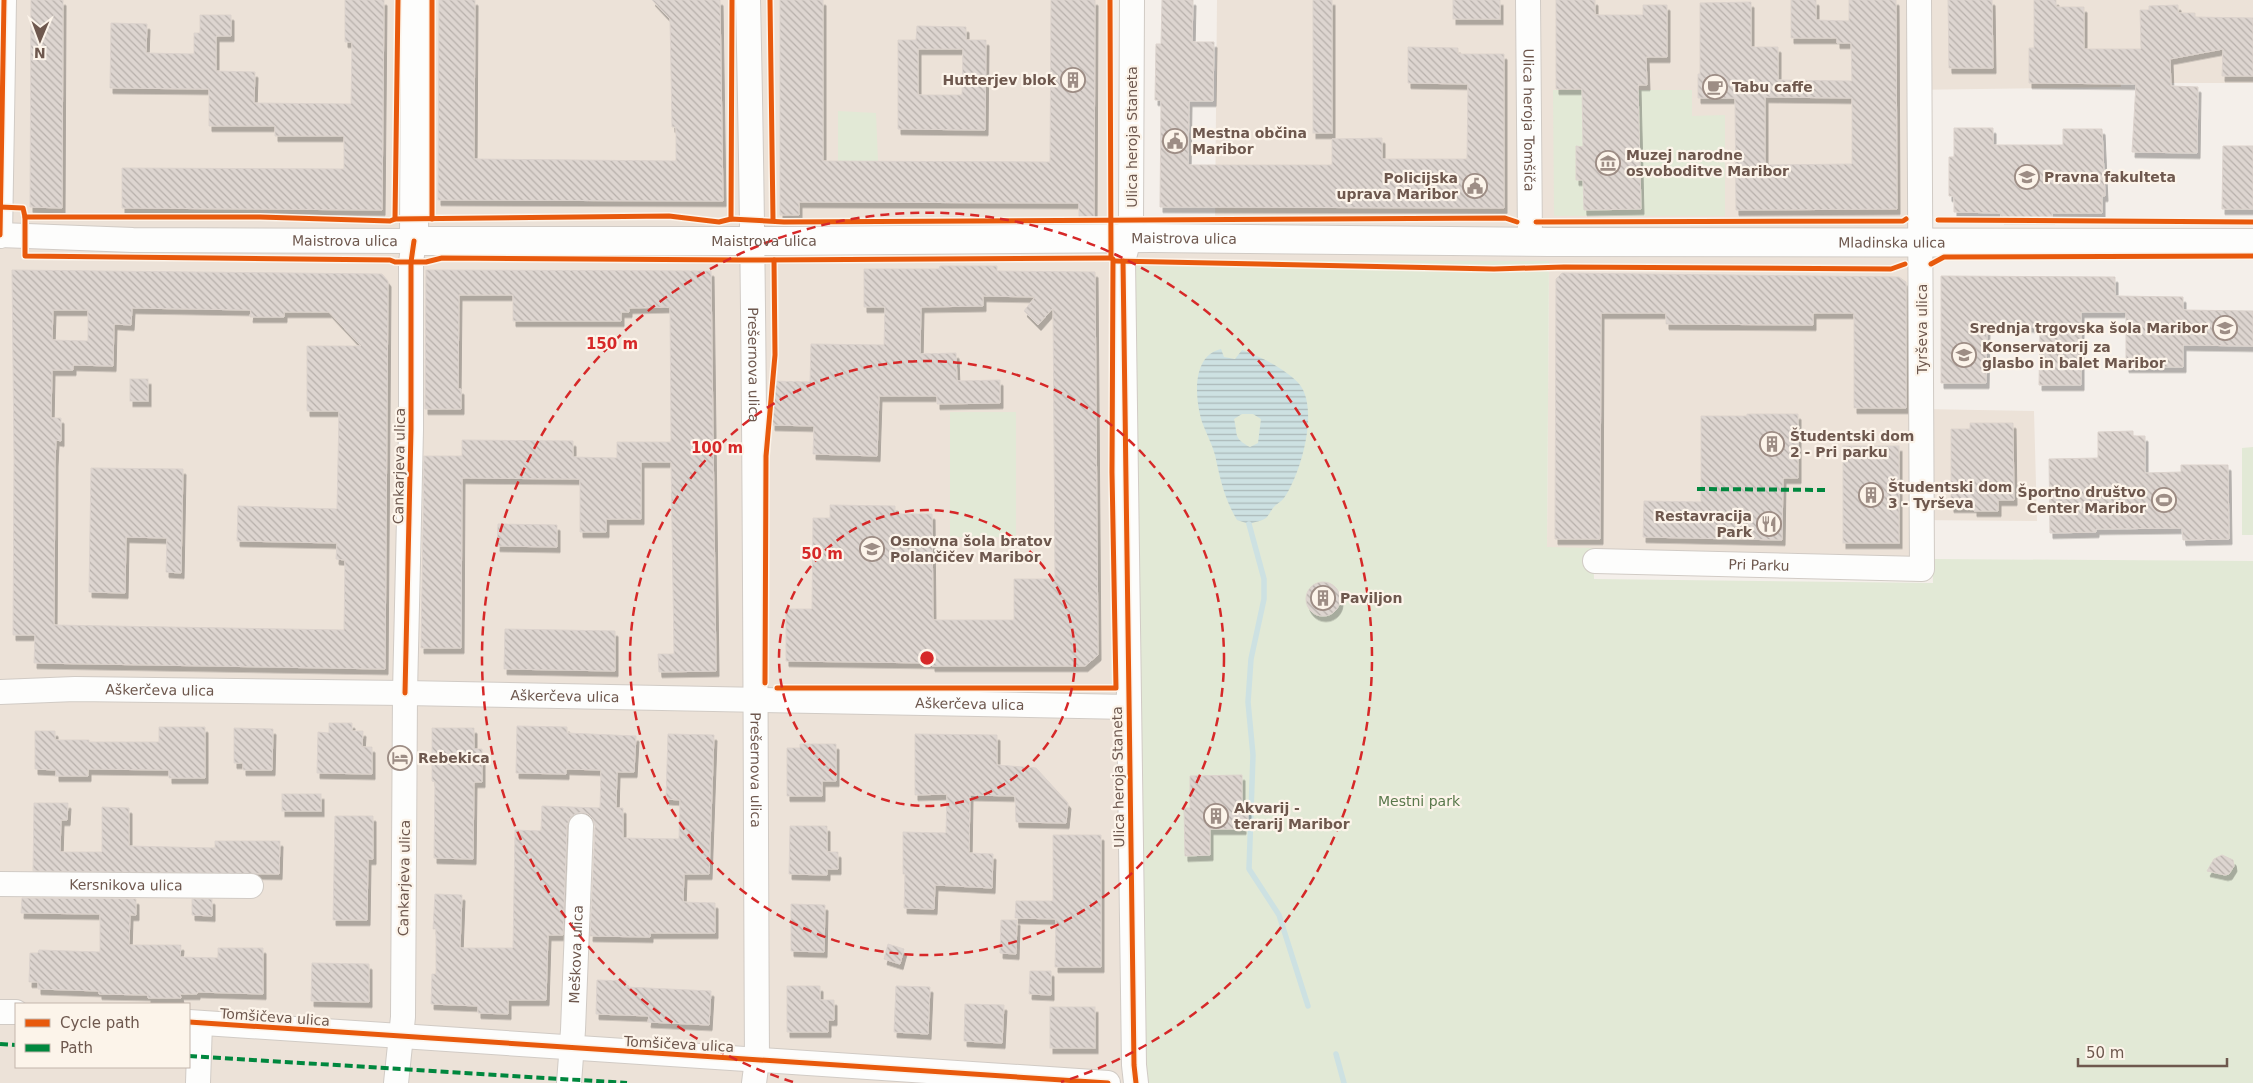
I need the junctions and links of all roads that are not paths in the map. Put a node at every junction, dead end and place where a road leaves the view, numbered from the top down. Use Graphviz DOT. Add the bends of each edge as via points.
graph roads {
  1 [pos="4,0"];
  2 [pos="415,0"];
  3 [pos="748,0"];
  4 [pos="1132,0"];
  5 [pos="1528,0"];
  6 [pos="1919,0"];
  7 [pos="0,235"];
  8 [pos="1129,239"];
  9 [pos="414,241"];
  10 [pos="753,241"];
  11 [pos="1530,241"];
  12 [pos="1921,242"];
  13 [pos="2253,243"];
  14 [pos="1595,561"];
  15 [pos="1922,569"];
  16 [pos="0,692"];
  17 [pos="405,693"];
  18 [pos="756,700"];
  19 [pos="1129,707"];
  20 [pos="581,826"];
  21 [pos="0,884"];
  22 [pos="252,886"];
  23 [pos="0,1012"];
  24 [pos="15,1012"];
  25 [pos="194,1023"];
  26 [pos="401,1037"];
  27 [pos="571,1049"];
  28 [pos="757,1060"];
  29 [pos="198,1083"];
  30 [pos="396,1083"];
  31 [pos="569,1083"];
  32 [pos="754,1083"];
  33 [pos="1108,1083"];
  34 [pos="1136,1083"];
  1 -- 7 [label="street"];
  2 -- 9 [label="street, Cankarjeva ulica"];
  3 -- 10 [label="street, Prešernova ulica"];
  4 -- 8 [label="street, Ulica heroja Staneta" via="1132,202"];
  5 -- 11 [label="street, Ulica heroja Tomšiča"];
  6 -- 12 [label="street, Tyrševa ulica"];
  7 -- 9 [label="street, Maistrova ulica" via="133,240"];
  8 -- 10 [label="street, Maistrova ulica"];
  8 -- 11 [label="street, Maistrova ulica"];
  8 -- 19 [label="street, Ulica heroja Staneta" via="1123,260"];
  9 -- 10 [label="street, Maistrova ulica"];
  9 -- 17 [label="street, Cankarjeva ulica" via="411,262"];
  10 -- 18 [label="street, Prešernova ulica"];
  11 -- 12 [label="street, Mladinska ulica"];
  12 -- 13 [label="street, Mladinska ulica"];
  12 -- 15 [label="street, Tyrševa ulica"];
  14 -- 15 [label="street, Pri Parku"];
  16 -- 17 [label="street, Aškerčeva ulica" via="84,689"];
  17 -- 18 [label="street, Aškerčeva ulica"];
  17 -- 26 [label="street, Cankarjeva ulica"];
  18 -- 19 [label="street, Aškerčeva ulica"];
  18 -- 28 [label="street, Prešernova ulica"];
  19 -- 34 [label="street, Ulica heroja Staneta"];
  20 -- 27 [label="street, Meškova ulica"];
  21 -- 22 [label="street, Kersnikova ulica"];
  23 -- 24 [label="street"];
  25 -- 26 [label="street, Tomšičeva ulica"];
  25 -- 29 [label="street"];
  26 -- 27 [label="street, Tomšičeva ulica"];
  26 -- 30 [label="street, Cankarjeva ulica"];
  27 -- 28 [label="street, Tomšičeva ulica"];
  27 -- 31 [label="street, Meškova ulica"];
  28 -- 32 [label="street, Prešernova ulica"];
  28 -- 33 [label="street, Tomšičeva ulica"];
}
